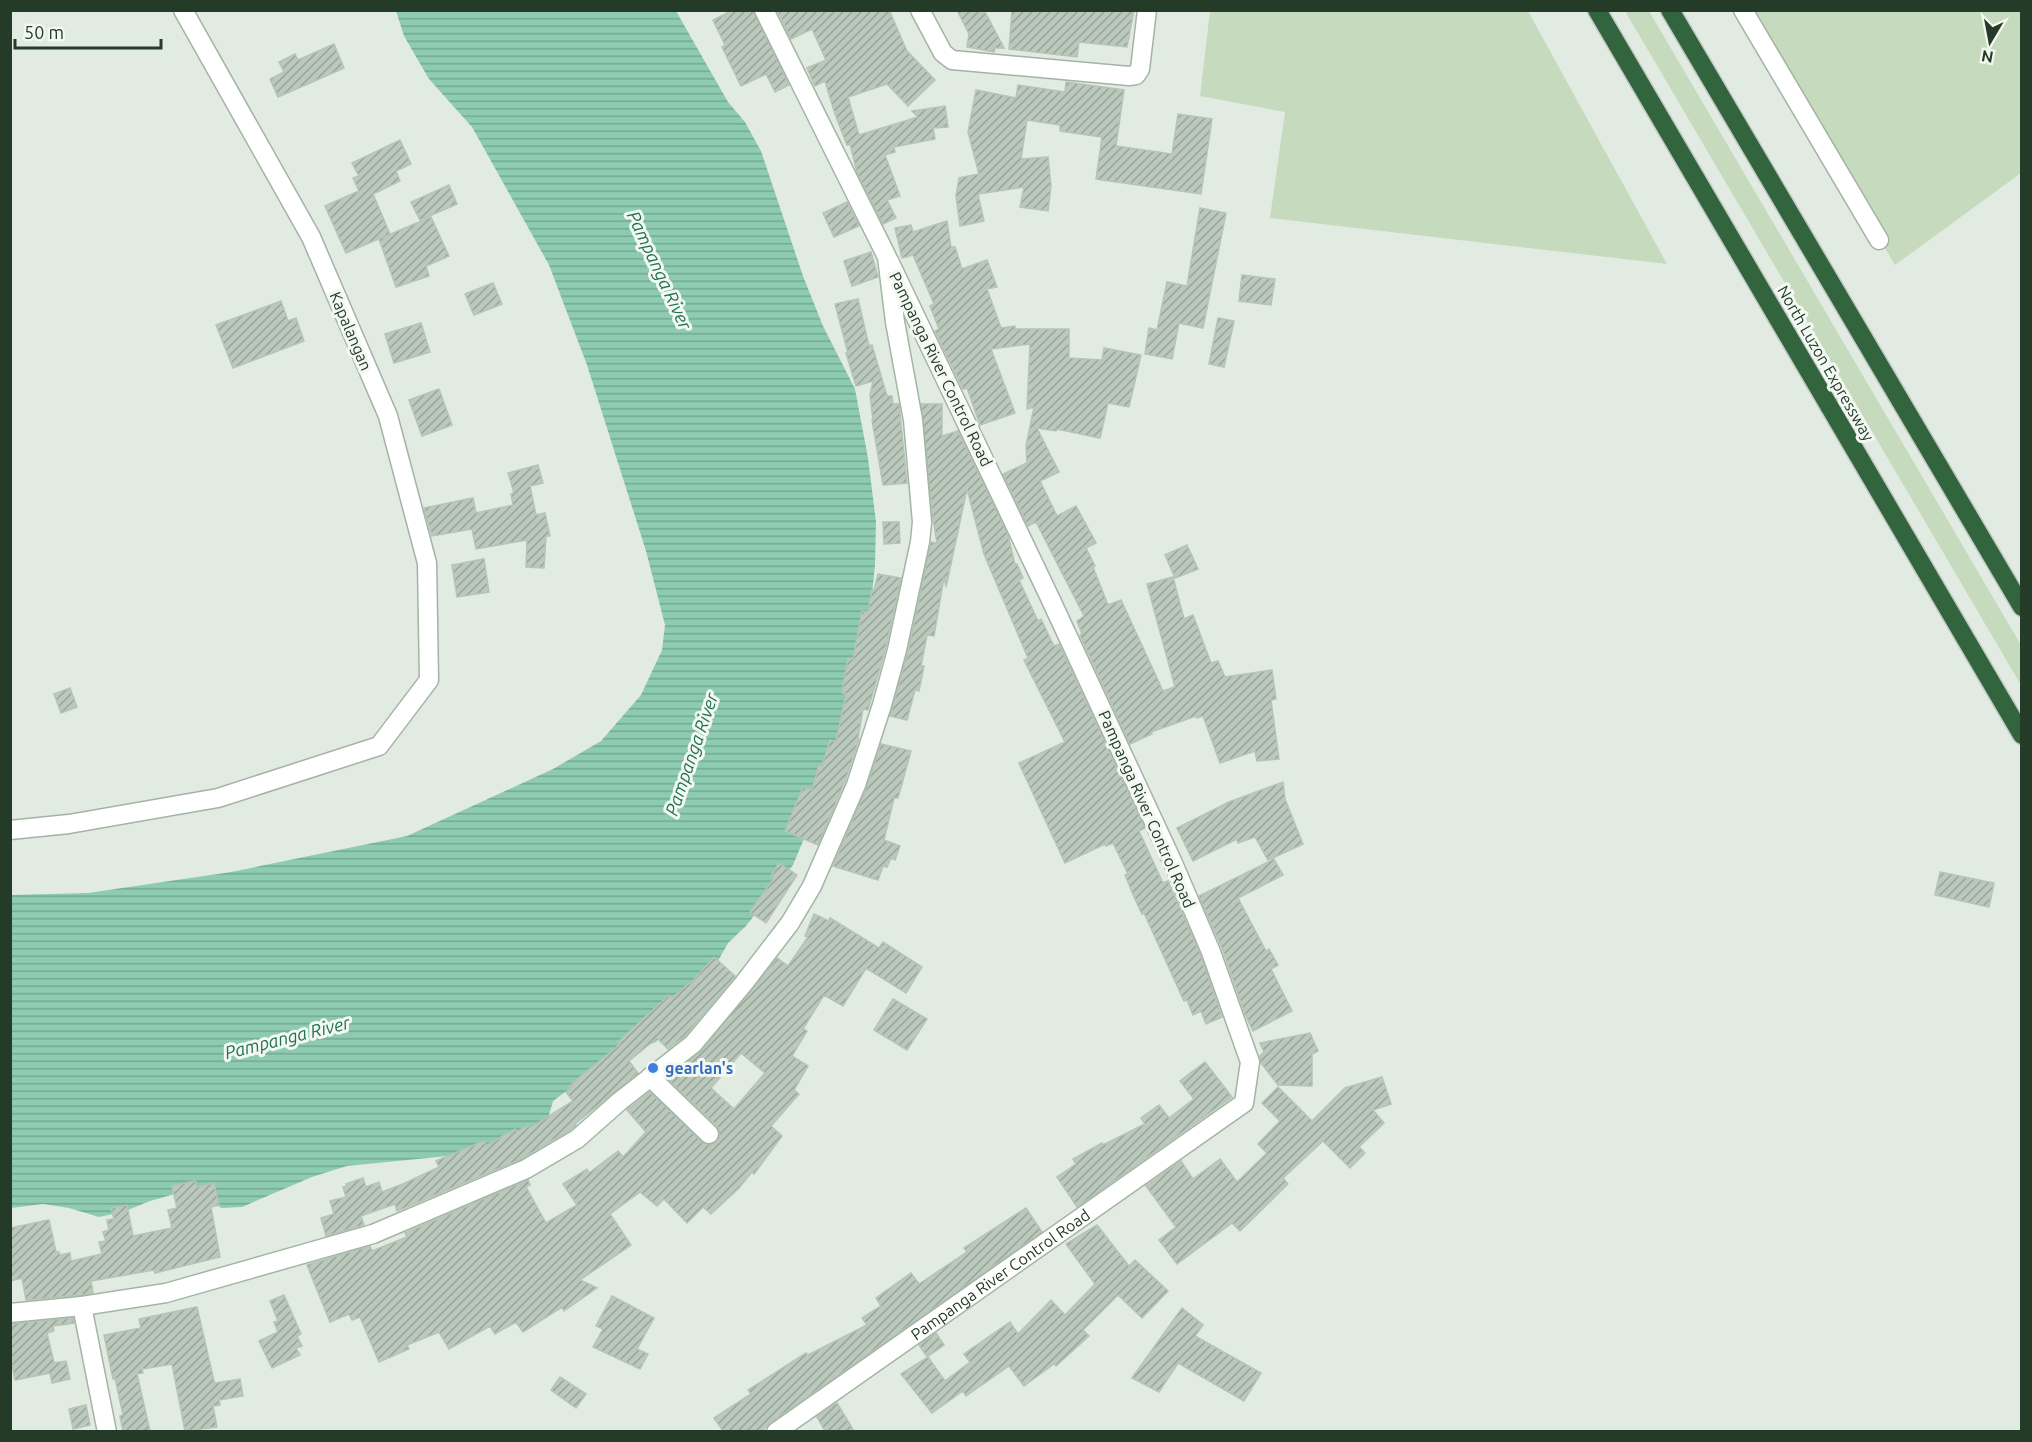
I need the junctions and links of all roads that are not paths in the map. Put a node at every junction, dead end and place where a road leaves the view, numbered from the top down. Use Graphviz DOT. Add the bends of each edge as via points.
graph roads {
  1 [pos="183,10"];
  2 [pos="764,10"];
  3 [pos="920,10"];
  4 [pos="1148,10"];
  5 [pos="1597,10"];
  6 [pos="1670,10"];
  7 [pos="1743,10"];
  8 [pos="1879,240"];
  9 [pos="887,257"];
  10 [pos="2022,607"];
  11 [pos="2022,735"];
  12 [pos="10,830"];
  13 [pos="650,1077"];
  14 [pos="709,1134"];
  15 [pos="82,1306"];
  16 [pos="10,1313"];
  17 [pos="106,1431"];
  18 [pos="776,1431"];
  1 -- 12 [label="street, Kapalangan" via="311,237 388,416 427,563 429,680 379,746 218,798 69,824"];
  2 -- 9 [label="street, Pampanga River Control Road"];
  3 -- 4 [label="street" via="943,53 952,60 1129,76 1140,69"];
  5 -- 11 [label="highway, North Luzon Expressway"];
  6 -- 10 [label="highway"];
  7 -- 8 [label="street"];
  9 -- 13 [label="street" via="913,420 921,522 920,542 882,705 840,823 812,886 790,923 693,1044"];
  9 -- 18 [label="street, Pampanga River Control Road" via="1173,862 1211,952 1250,1062 1244,1104"];
  13 -- 14 [label="street"];
  13 -- 15 [label="street" via="577,1138 526,1169 373,1234 166,1293"];
  15 -- 16 [label="street"];
  15 -- 17 [label="street"];
}
